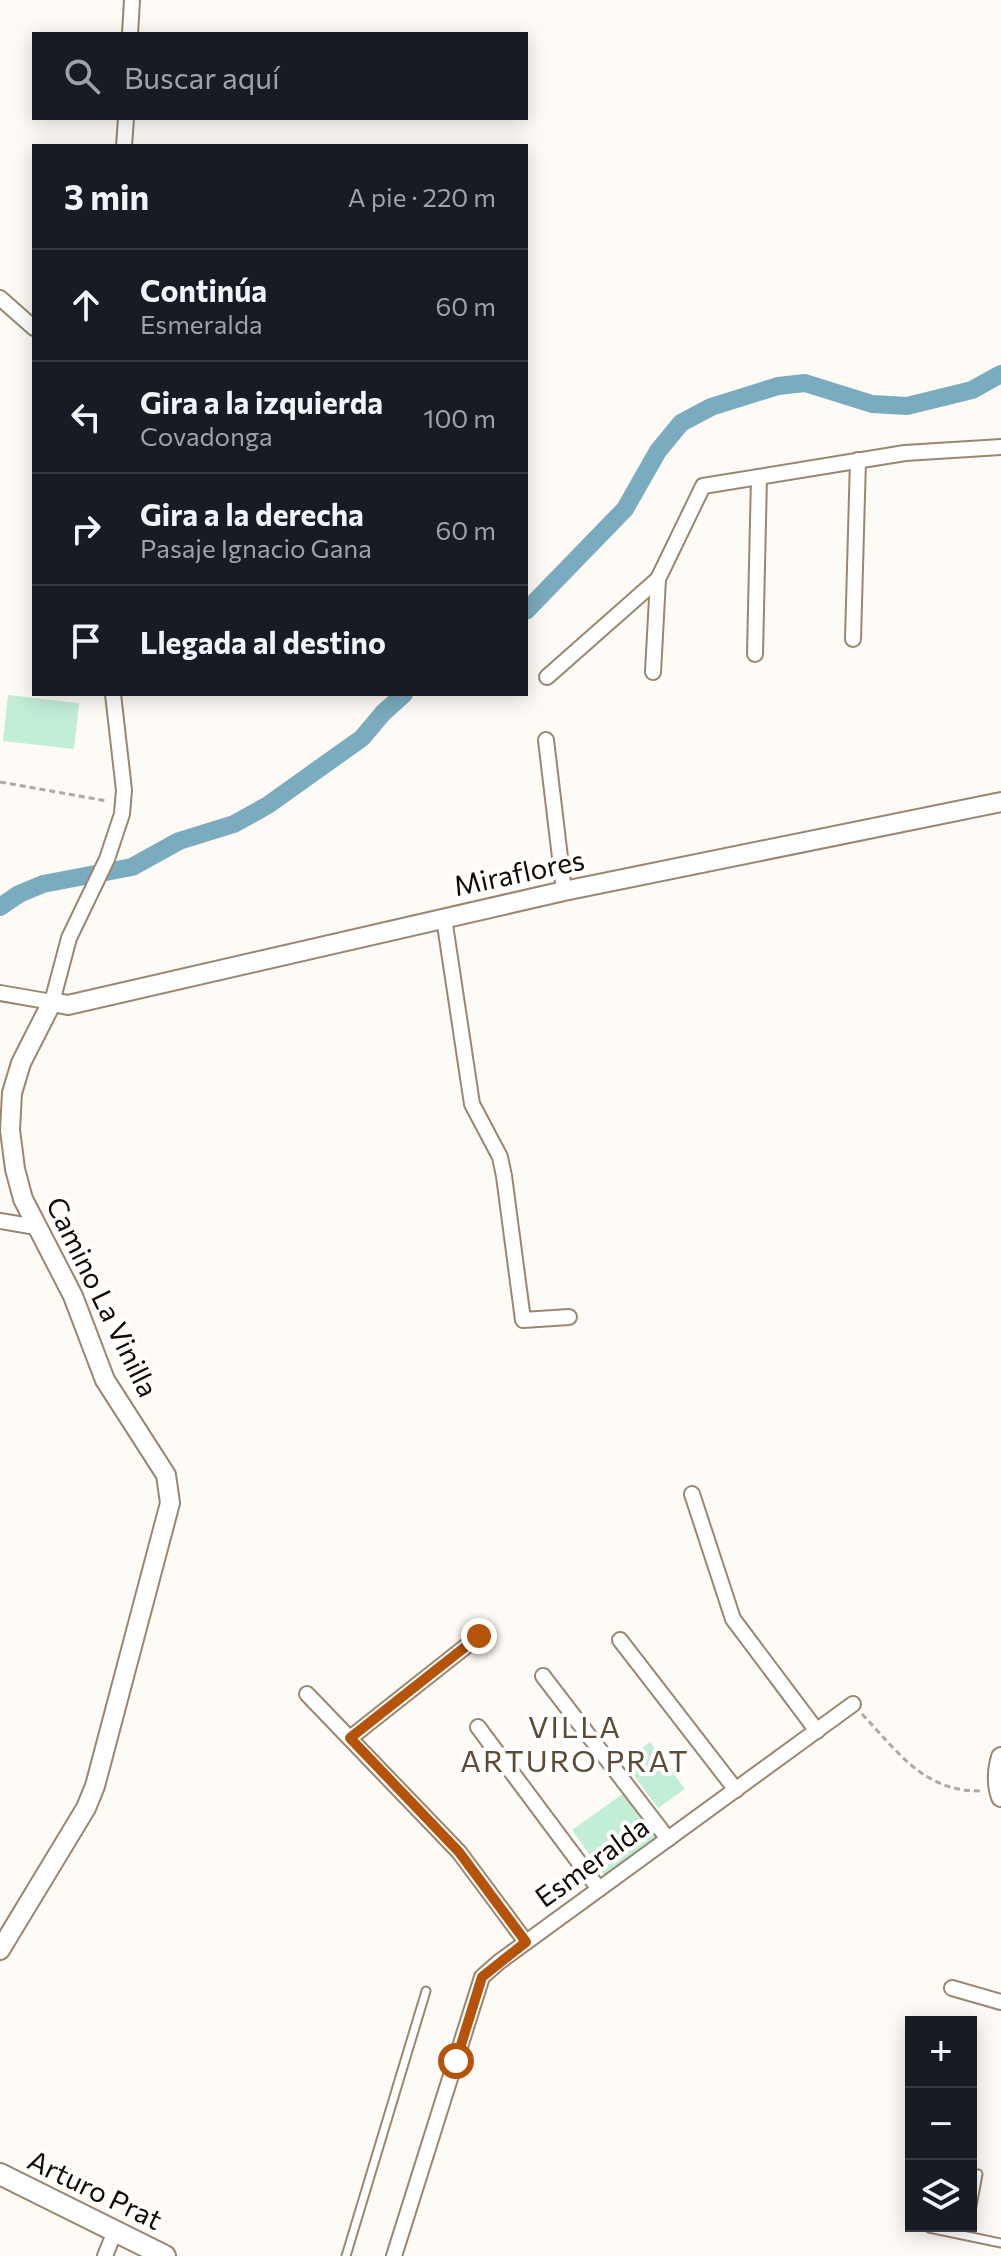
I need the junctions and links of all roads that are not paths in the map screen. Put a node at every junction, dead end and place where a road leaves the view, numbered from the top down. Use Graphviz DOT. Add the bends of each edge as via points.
graph roads {
  1 [pos="132,0"];
  2 [pos="130,32"];
  3 [pos="126,120"];
  4 [pos="124,144"];
  5 [pos="0,298"];
  6 [pos="32,326"];
  7 [pos="1001,447"];
  8 [pos="858,460"];
  9 [pos="759,477"];
  10 [pos="658,579"];
  11 [pos="853,639"];
  12 [pos="755,654"];
  13 [pos="653,672"];
  14 [pos="547,677"];
  15 [pos="113,696"];
  16 [pos="546,740"];
  17 [pos="1001,802"];
  18 [pos="564,891"];
  19 [pos="444,918"];
  20 [pos="0,993"];
  21 [pos="52,1002"];
  22 [pos="0,1221"];
  23 [pos="36,1227"];
  24 [pos="569,1317"];
  25 [pos="692,1494"];
  26 [pos="479,1636"];
  27 [pos="620,1640"];
  28 [pos="543,1676"];
  29 [pos="307,1694"];
  30 [pos="853,1704"];
  31 [pos="478,1727"];
  32 [pos="817,1731"];
  33 [pos="350,1738"];
  34 [pos="1001,1757"];
  35 [pos="736,1790"];
  36 [pos="999,1793"];
  37 [pos="668,1839"];
  38 [pos="599,1889"];
  39 [pos="526,1942"];
  40 [pos="0,1950"];
  41 [pos="952,1988"];
  42 [pos="426,1991"];
  43 [pos="1001,2002"];
  44 [pos="0,2174"];
  45 [pos="978,2174"];
  46 [pos="977,2179"];
  47 [pos="115,2231"];
  48 [pos="948,2232"];
  49 [pos="967,2232"];
  50 [pos="966,2236"];
  51 [pos="1001,2243"];
  52 [pos="105,2256"];
  53 [pos="165,2256"];
  54 [pos="346,2256"];
  55 [pos="394,2256"];
  1 -- 2 [label="street"];
  3 -- 4 [label="street"];
  5 -- 6 [label="street"];
  7 -- 8 [label="street"];
  8 -- 9 [label="street"];
  8 -- 11 [label="street"];
  9 -- 10 [label="street" via="703,486"];
  9 -- 12 [label="street"];
  10 -- 13 [label="street"];
  10 -- 14 [label="street"];
  15 -- 21 [label="street, Camino La Vinilla" via="123,804 106,861 69,938"];
  16 -- 18 [label="street"];
  17 -- 18 [label="street, Miraflores"];
  18 -- 19 [label="street, Miraflores"];
  19 -- 21 [label="street, Miraflores" via="68,1005"];
  19 -- 24 [label="street" via="472,1104 500,1157 504,1176 523,1320"];
  20 -- 21 [label="street"];
  21 -- 23 [label="street, Camino La Vinilla" via="16,1078 10,1113 15,1169"];
  22 -- 23 [label="street"];
  23 -- 40 [label="street, Camino La Vinilla" via="73,1296 105,1380 166,1475 171,1492 95,1786"];
  25 -- 32 [label="street" via="733,1619"];
  26 -- 33 [label="street"];
  27 -- 35 [label="street"];
  28 -- 37 [label="street"];
  29 -- 33 [label="street"];
  30 -- 32 [label="street, Esmeralda"];
  31 -- 38 [label="street"];
  32 -- 35 [label="street, Esmeralda"];
  33 -- 39 [label="street" via="459,1852"];
  34 -- 36 [label="street"];
  35 -- 37 [label="street, Esmeralda"];
  37 -- 38 [label="street, Esmeralda"];
  38 -- 39 [label="street, Esmeralda"];
  39 -- 55 [label="street, Esmeralda" via="482,1977"];
  41 -- 43 [label="street"];
  42 -- 54 [label="lane"];
  44 -- 47 [label="main road, Arturo Prat"];
  45 -- 46 [label="lane"];
  47 -- 52 [label="street"];
  47 -- 53 [label="main road, Arturo Prat"];
  48 -- 50 [label="lane"];
  49 -- 50 [label="lane"];
  50 -- 51 [label="lane"];
}
